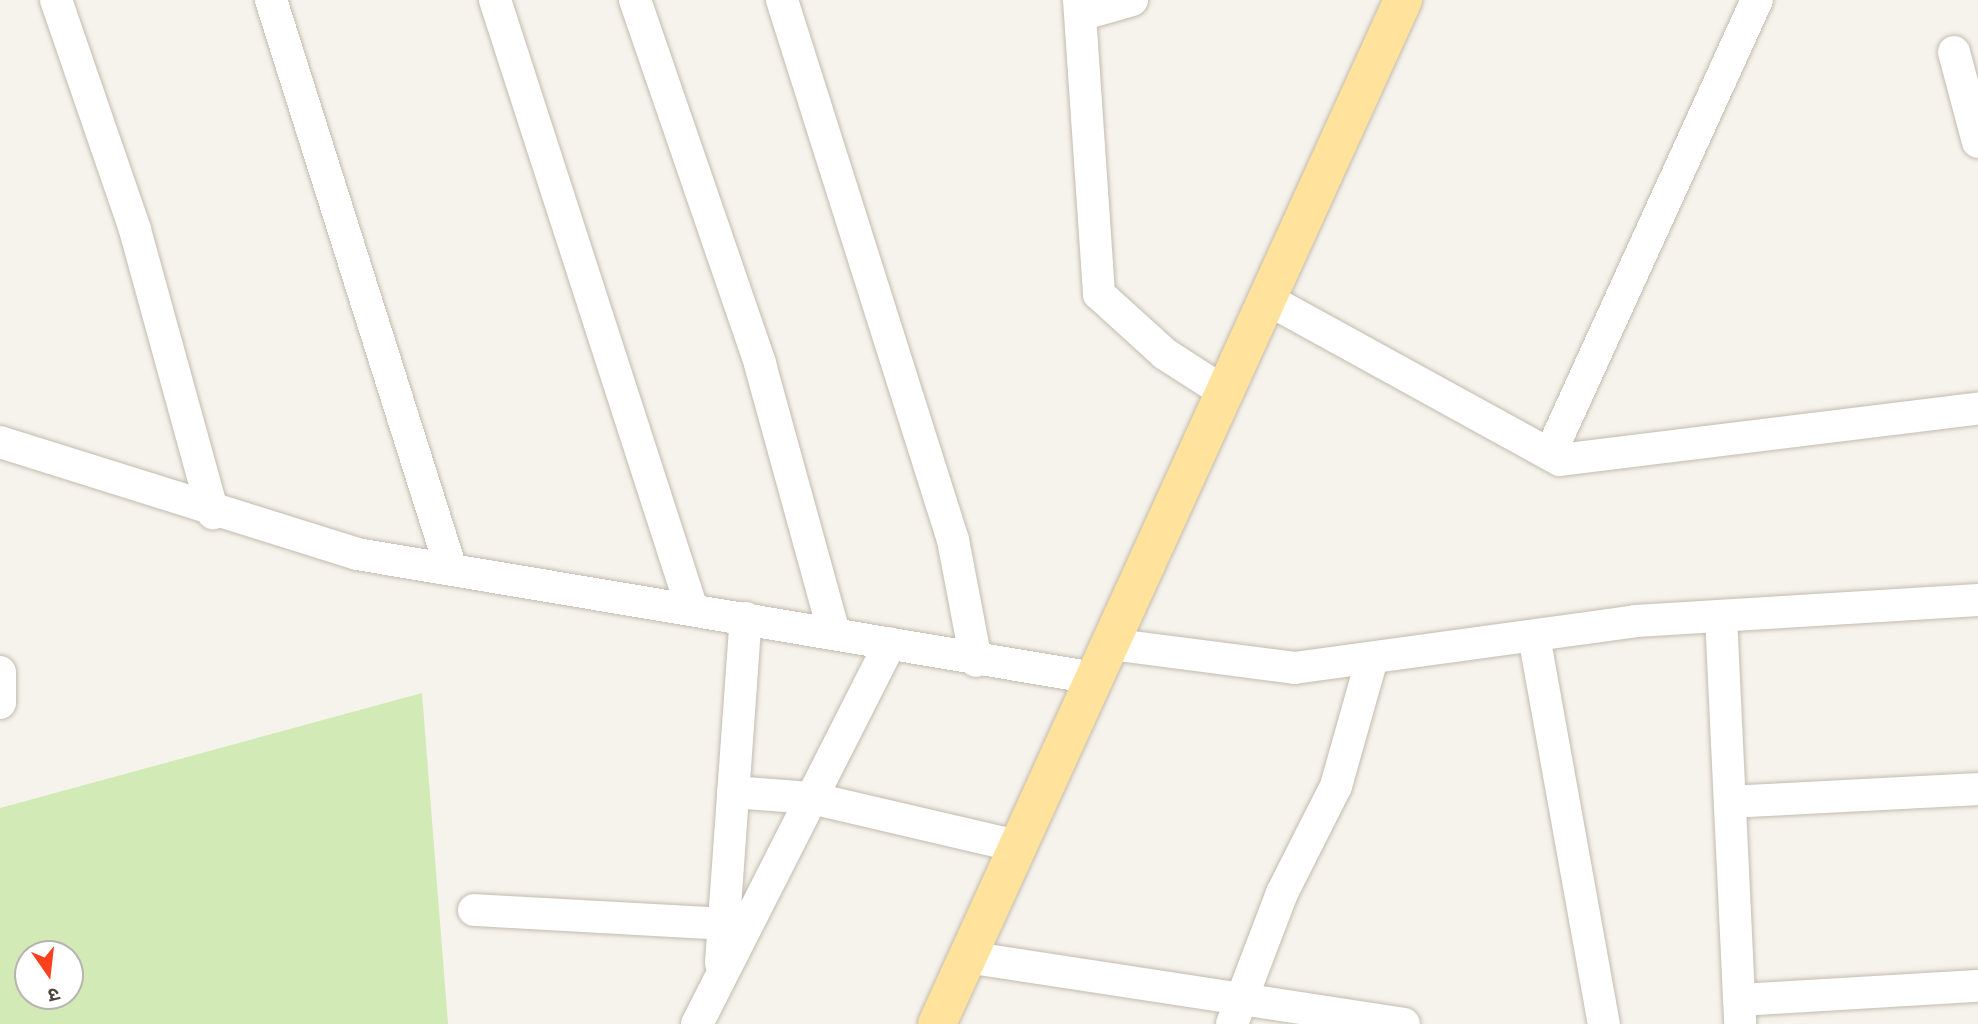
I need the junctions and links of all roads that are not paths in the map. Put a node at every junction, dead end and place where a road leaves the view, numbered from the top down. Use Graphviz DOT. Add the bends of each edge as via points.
graph roads {
  1 [pos="56,0"];
  2 [pos="271,0"];
  3 [pos="495,0"];
  4 [pos="635,0"];
  5 [pos="782,0"];
  6 [pos="1132,0"];
  7 [pos="1403,0"];
  8 [pos="1757,0"];
  9 [pos="1081,7"];
  10 [pos="1954,52"];
  11 [pos="1978,142"];
  12 [pos="1267,299"];
  13 [pos="1224,392"];
  14 [pos="1978,409"];
  15 [pos="0,442"];
  16 [pos="1550,454"];
  17 [pos="213,513"];
  18 [pos="451,569"];
  19 [pos="1978,600"];
  20 [pos="692,609"];
  21 [pos="1721,616"];
  22 [pos="746,618"];
  23 [pos="834,632"];
  24 [pos="1534,636"];
  25 [pos="890,643"];
  26 [pos="1110,644"];
  27 [pos="1372,659"];
  28 [pos="976,661"];
  29 [pos="0,672"];
  30 [pos="1094,678"];
  31 [pos="0,703"];
  32 [pos="1978,789"];
  33 [pos="733,792"];
  34 [pos="811,798"];
  35 [pos="1730,802"];
  36 [pos="1018,846"];
  37 [pos="474,910"];
  38 [pos="724,924"];
  39 [pos="967,957"];
  40 [pos="720,979"];
  41 [pos="1978,986"];
  42 [pos="1238,1010"];
  43 [pos="1740,1012"];
  44 [pos="697,1024"];
  45 [pos="937,1024"];
  46 [pos="1404,1024"];
  47 [pos="1604,1024"];
  1 -- 17 [label="street" via="135,230"];
  2 -- 18 [label="street"];
  3 -- 20 [label="street"];
  4 -- 23 [label="street" via="760,364"];
  5 -- 28 [label="street" via="953,540"];
  6 -- 9 [label="street"];
  7 -- 12 [label="main road"];
  8 -- 16 [label="street"];
  9 -- 13 [label="street" via="1099,294 1165,354"];
  10 -- 11 [label="street"];
  12 -- 13 [label="main road"];
  12 -- 16 [label="street"];
  13 -- 26 [label="main road"];
  14 -- 16 [label="street" via="1560,460"];
  15 -- 17 [label="street"];
  17 -- 18 [label="street" via="357,554"];
  18 -- 20 [label="street"];
  19 -- 21 [label="street"];
  20 -- 22 [label="street"];
  21 -- 24 [label="street"];
  21 -- 35 [label="street"];
  22 -- 23 [label="street"];
  22 -- 33 [label="street"];
  23 -- 25 [label="street"];
  24 -- 27 [label="street"];
  24 -- 47 [label="street"];
  25 -- 28 [label="street"];
  25 -- 34 [label="street"];
  26 -- 27 [label="street" via="1294,668"];
  26 -- 30 [label="main road"];
  27 -- 42 [label="street" via="1336,786 1282,893"];
  28 -- 30 [label="street"];
  29 -- 31 [label="street"];
  30 -- 36 [label="main road"];
  32 -- 35 [label="street"];
  33 -- 34 [label="street"];
  33 -- 38 [label="street"];
  34 -- 36 [label="street"];
  34 -- 40 [label="street"];
  35 -- 43 [label="street"];
  36 -- 39 [label="main road"];
  37 -- 38 [label="street"];
  38 -- 40 [label="street"];
  39 -- 42 [label="street"];
  39 -- 45 [label="main road"];
  40 -- 44 [label="street"];
  41 -- 43 [label="street"];
  42 -- 46 [label="street"];
}
